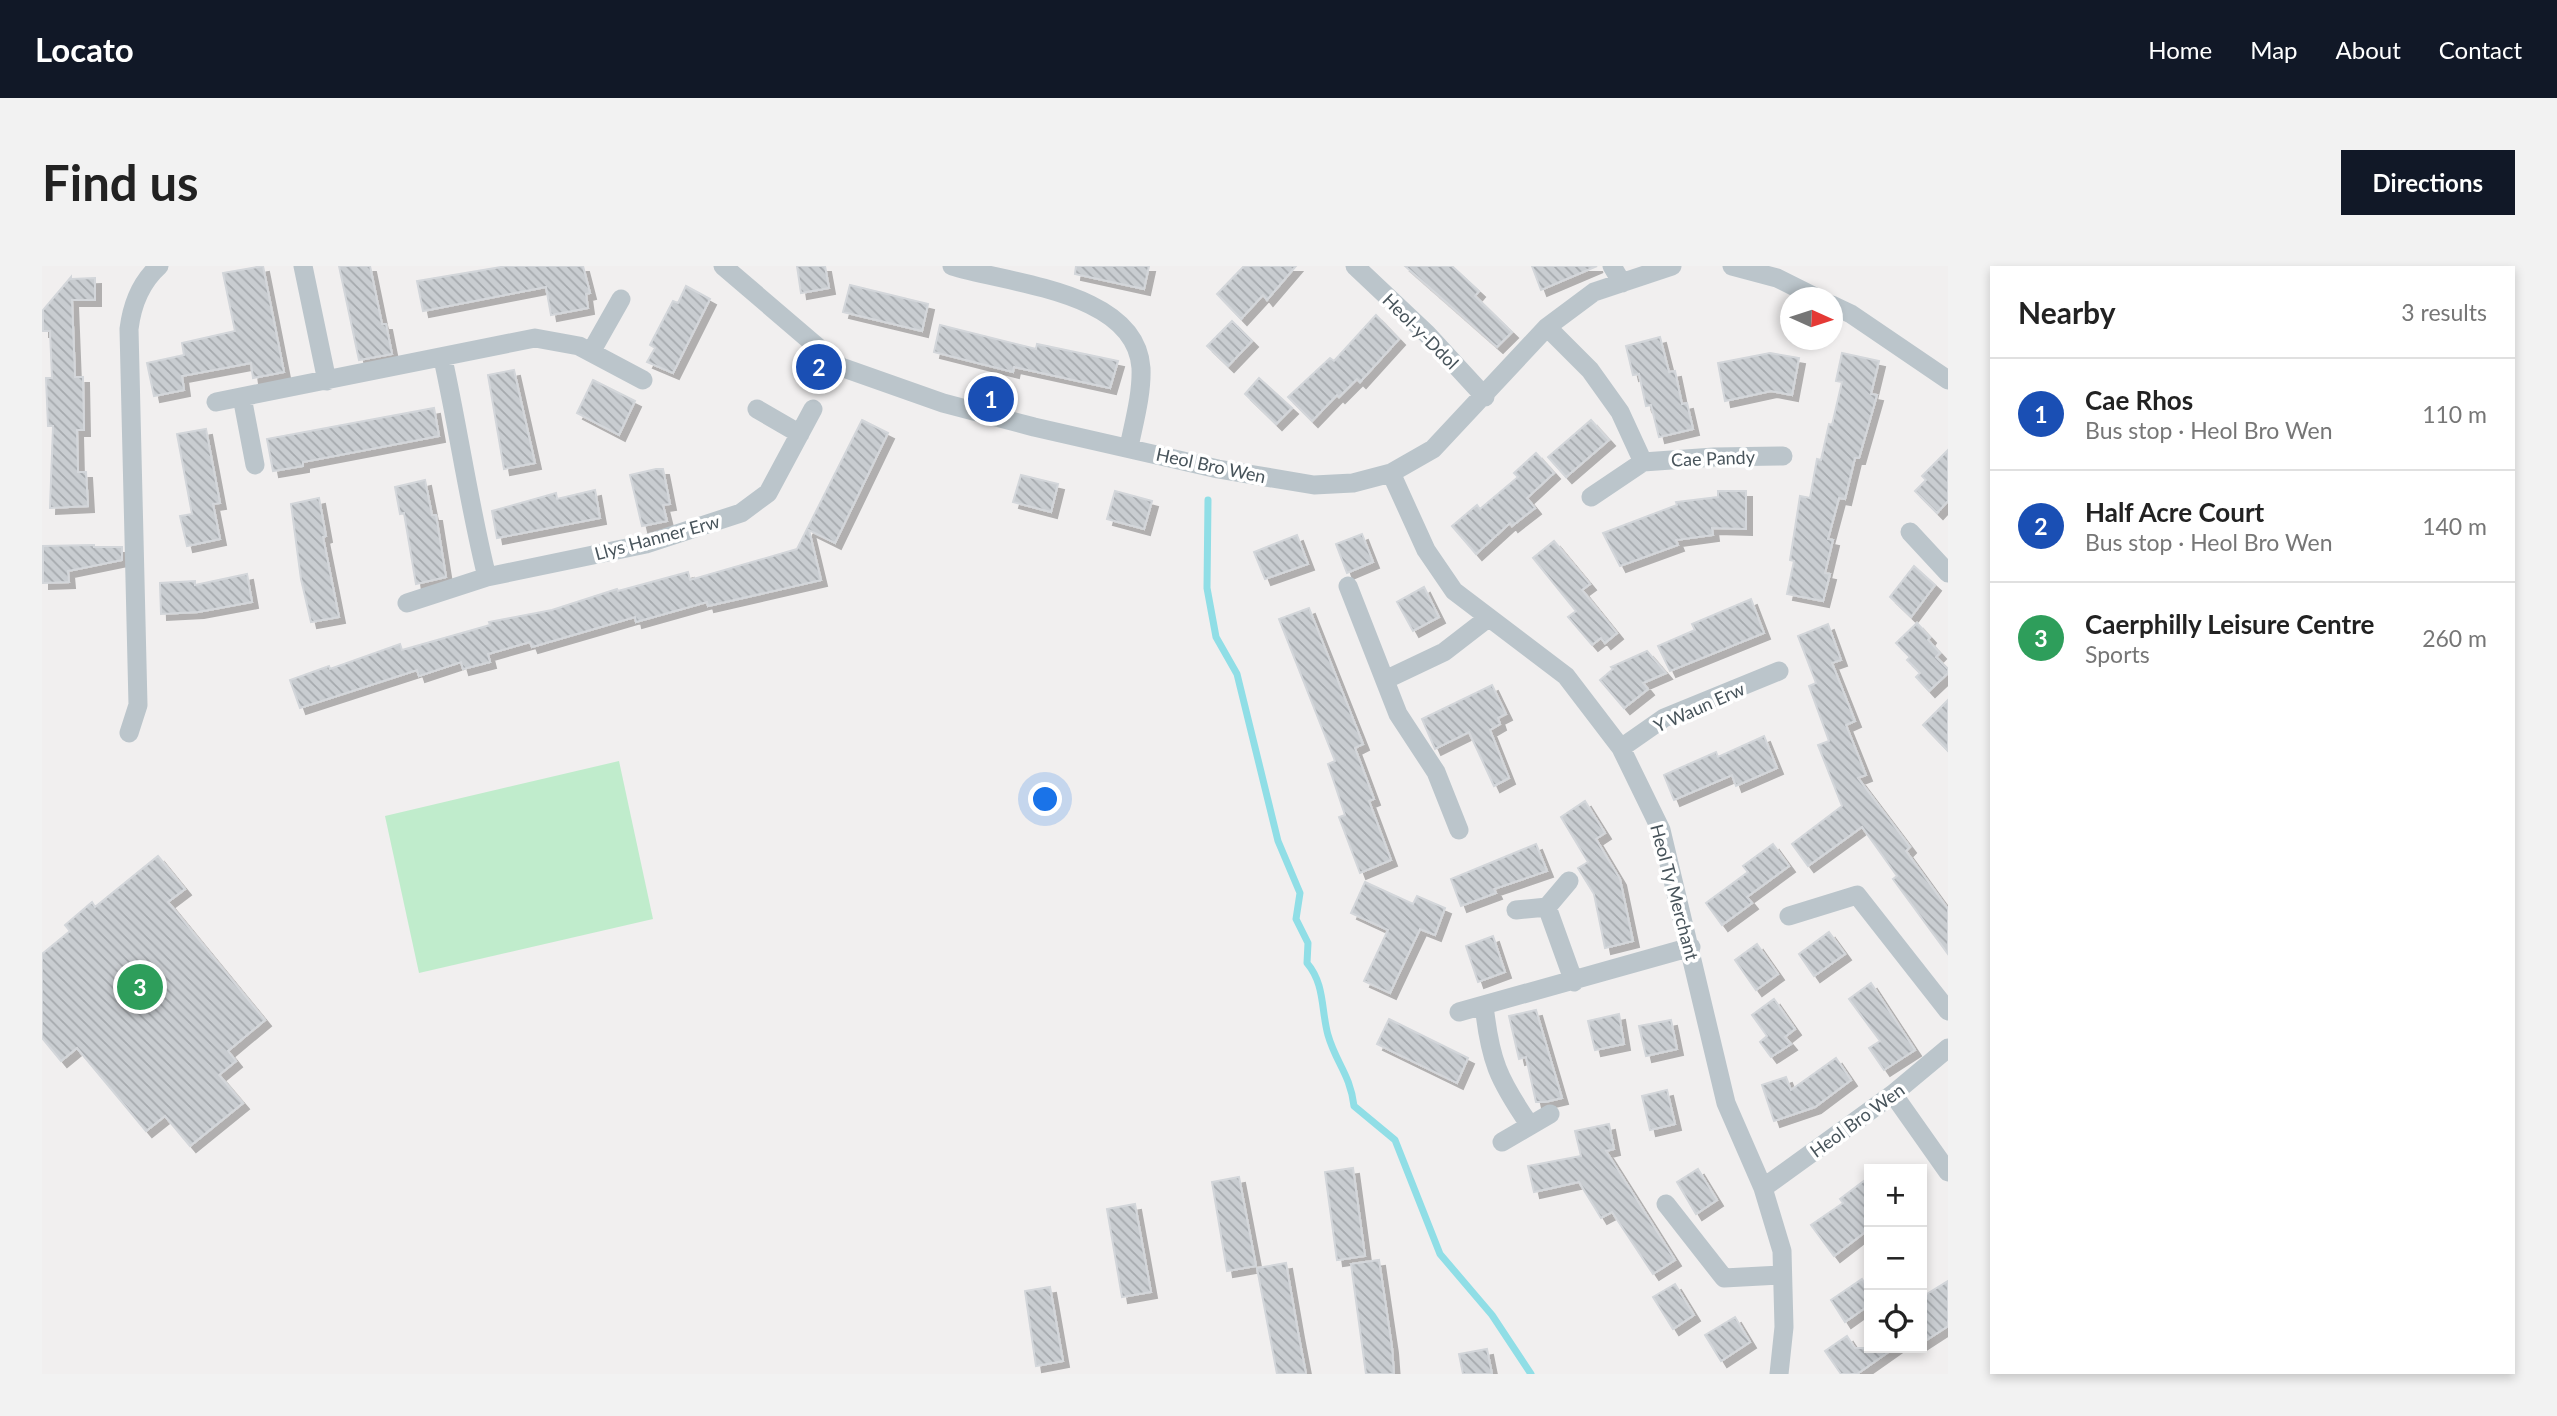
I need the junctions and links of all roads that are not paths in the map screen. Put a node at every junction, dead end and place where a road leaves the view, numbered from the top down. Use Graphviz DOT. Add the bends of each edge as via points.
graph roads {
  1 [pos="303,266"];
  2 [pos="723,266"];
  3 [pos="952,266"];
  4 [pos="1356,266"];
  5 [pos="1672,266"];
  6 [pos="1732,266"];
  7 [pos="146,270"];
  8 [pos="983,271"];
  9 [pos="1617,274"];
  10 [pos="1795,287"];
  11 [pos="621,299"];
  12 [pos="1843,310"];
  13 [pos="1547,327"];
  14 [pos="591,352"];
  15 [pos="443,359"];
  16 [pos="643,380"];
  17 [pos="1948,380"];
  18 [pos="327,381"];
  19 [pos="242,397"];
  20 [pos="1485,397"];
  21 [pos="216,402"];
  22 [pos="757,409"];
  23 [pos="813,409"];
  24 [pos="800,434"];
  25 [pos="1129,447"];
  26 [pos="1783,456"];
  27 [pos="1643,462"];
  28 [pos="255,465"];
  29 [pos="1391,473"];
  30 [pos="1591,497"];
  31 [pos="1910,532"];
  32 [pos="1948,573"];
  33 [pos="487,578"];
  34 [pos="1348,586"];
  35 [pos="407,603"];
  36 [pos="1488,618"];
  37 [pos="1779,671"];
  38 [pos="1385,680"];
  39 [pos="129,733"];
  40 [pos="1621,748"];
  41 [pos="1459,830"];
  42 [pos="1569,881"];
  43 [pos="1547,907"];
  44 [pos="1517,910"];
  45 [pos="1789,916"];
  46 [pos="1691,947"];
  47 [pos="1574,982"];
  48 [pos="1485,1005"];
  49 [pos="1948,1011"];
  50 [pos="1460,1012"];
  51 [pos="1948,1048"];
  52 [pos="1893,1094"];
  53 [pos="1550,1114"];
  54 [pos="1529,1124"];
  55 [pos="1502,1142"];
  56 [pos="1948,1172"];
  57 [pos="1763,1188"];
  58 [pos="1666,1204"];
  59 [pos="1782,1275"];
  60 [pos="1779,1374"];
  1 -- 18 [label="street"];
  2 -- 25 [label="street, Heol Bro Wen" via="841,367 943,403"];
  3 -- 8 [label="street"];
  4 -- 20 [label="street, Heol-y-Ddol"];
  5 -- 9 [label="street, Heol Bro Wen"];
  6 -- 10 [label="street"];
  7 -- 39 [label="street" via="129,329 138,705"];
  8 -- 25 [label="street" via="1082,301 1122,324 1134,342 1141,366"];
  9 -- 13 [label="street, Heol Bro Wen"];
  11 -- 14 [label="street"];
  12 -- 17 [label="street"];
  13 -- 20 [label="street, Heol Bro Wen"];
  13 -- 27 [label="street" via="1590,370 1620,412"];
  14 -- 15 [label="street" via="579,345 535,338"];
  14 -- 16 [label="street"];
  15 -- 18 [label="street"];
  15 -- 33 [label="street"];
  18 -- 19 [label="street"];
  19 -- 21 [label="street"];
  19 -- 28 [label="street"];
  20 -- 29 [label="street, Heol Bro Wen" via="1433,449"];
  22 -- 24 [label="street"];
  23 -- 24 [label="street, Llys Hanner Erw"];
  24 -- 33 [label="street, Llys Hanner Erw" via="768,493 741,513 646,544"];
  25 -- 29 [label="street, Heol Bro Wen" via="1218,469 1314,485 1353,483"];
  26 -- 27 [label="street, Cae Pandy"];
  27 -- 30 [label="street, Cae Pandy"];
  29 -- 36 [label="street, Heol Ty Merchant" via="1426,550 1454,590"];
  31 -- 32 [label="street"];
  33 -- 35 [label="street, Llys Hanner Erw"];
  34 -- 38 [label="street"];
  36 -- 38 [label="street" via="1444,652"];
  36 -- 40 [label="street, Heol Ty Merchant" via="1566,676"];
  37 -- 40 [label="street, Y Waun Erw" via="1664,718"];
  38 -- 41 [label="street" via="1398,714 1436,772"];
  40 -- 46 [label="street, Heol Ty Merchant" via="1661,830"];
  42 -- 43 [label="street"];
  43 -- 44 [label="street"];
  43 -- 47 [label="street"];
  45 -- 49 [label="street" via="1857,895"];
  46 -- 47 [label="street"];
  46 -- 57 [label="street, Heol Ty Merchant" via="1726,1103"];
  47 -- 48 [label="street"];
  48 -- 50 [label="street"];
  48 -- 54 [label="street" via="1489,1051 1506,1090"];
  51 -- 52 [label="street, Heol Bro Wen"];
  52 -- 56 [label="street"];
  52 -- 57 [label="street, Heol Bro Wen"];
  53 -- 54 [label="street"];
  54 -- 55 [label="street"];
  57 -- 59 [label="street" via="1782,1251"];
  58 -- 59 [label="street" via="1724,1278"];
  59 -- 60 [label="street" via="1784,1327"];
}
